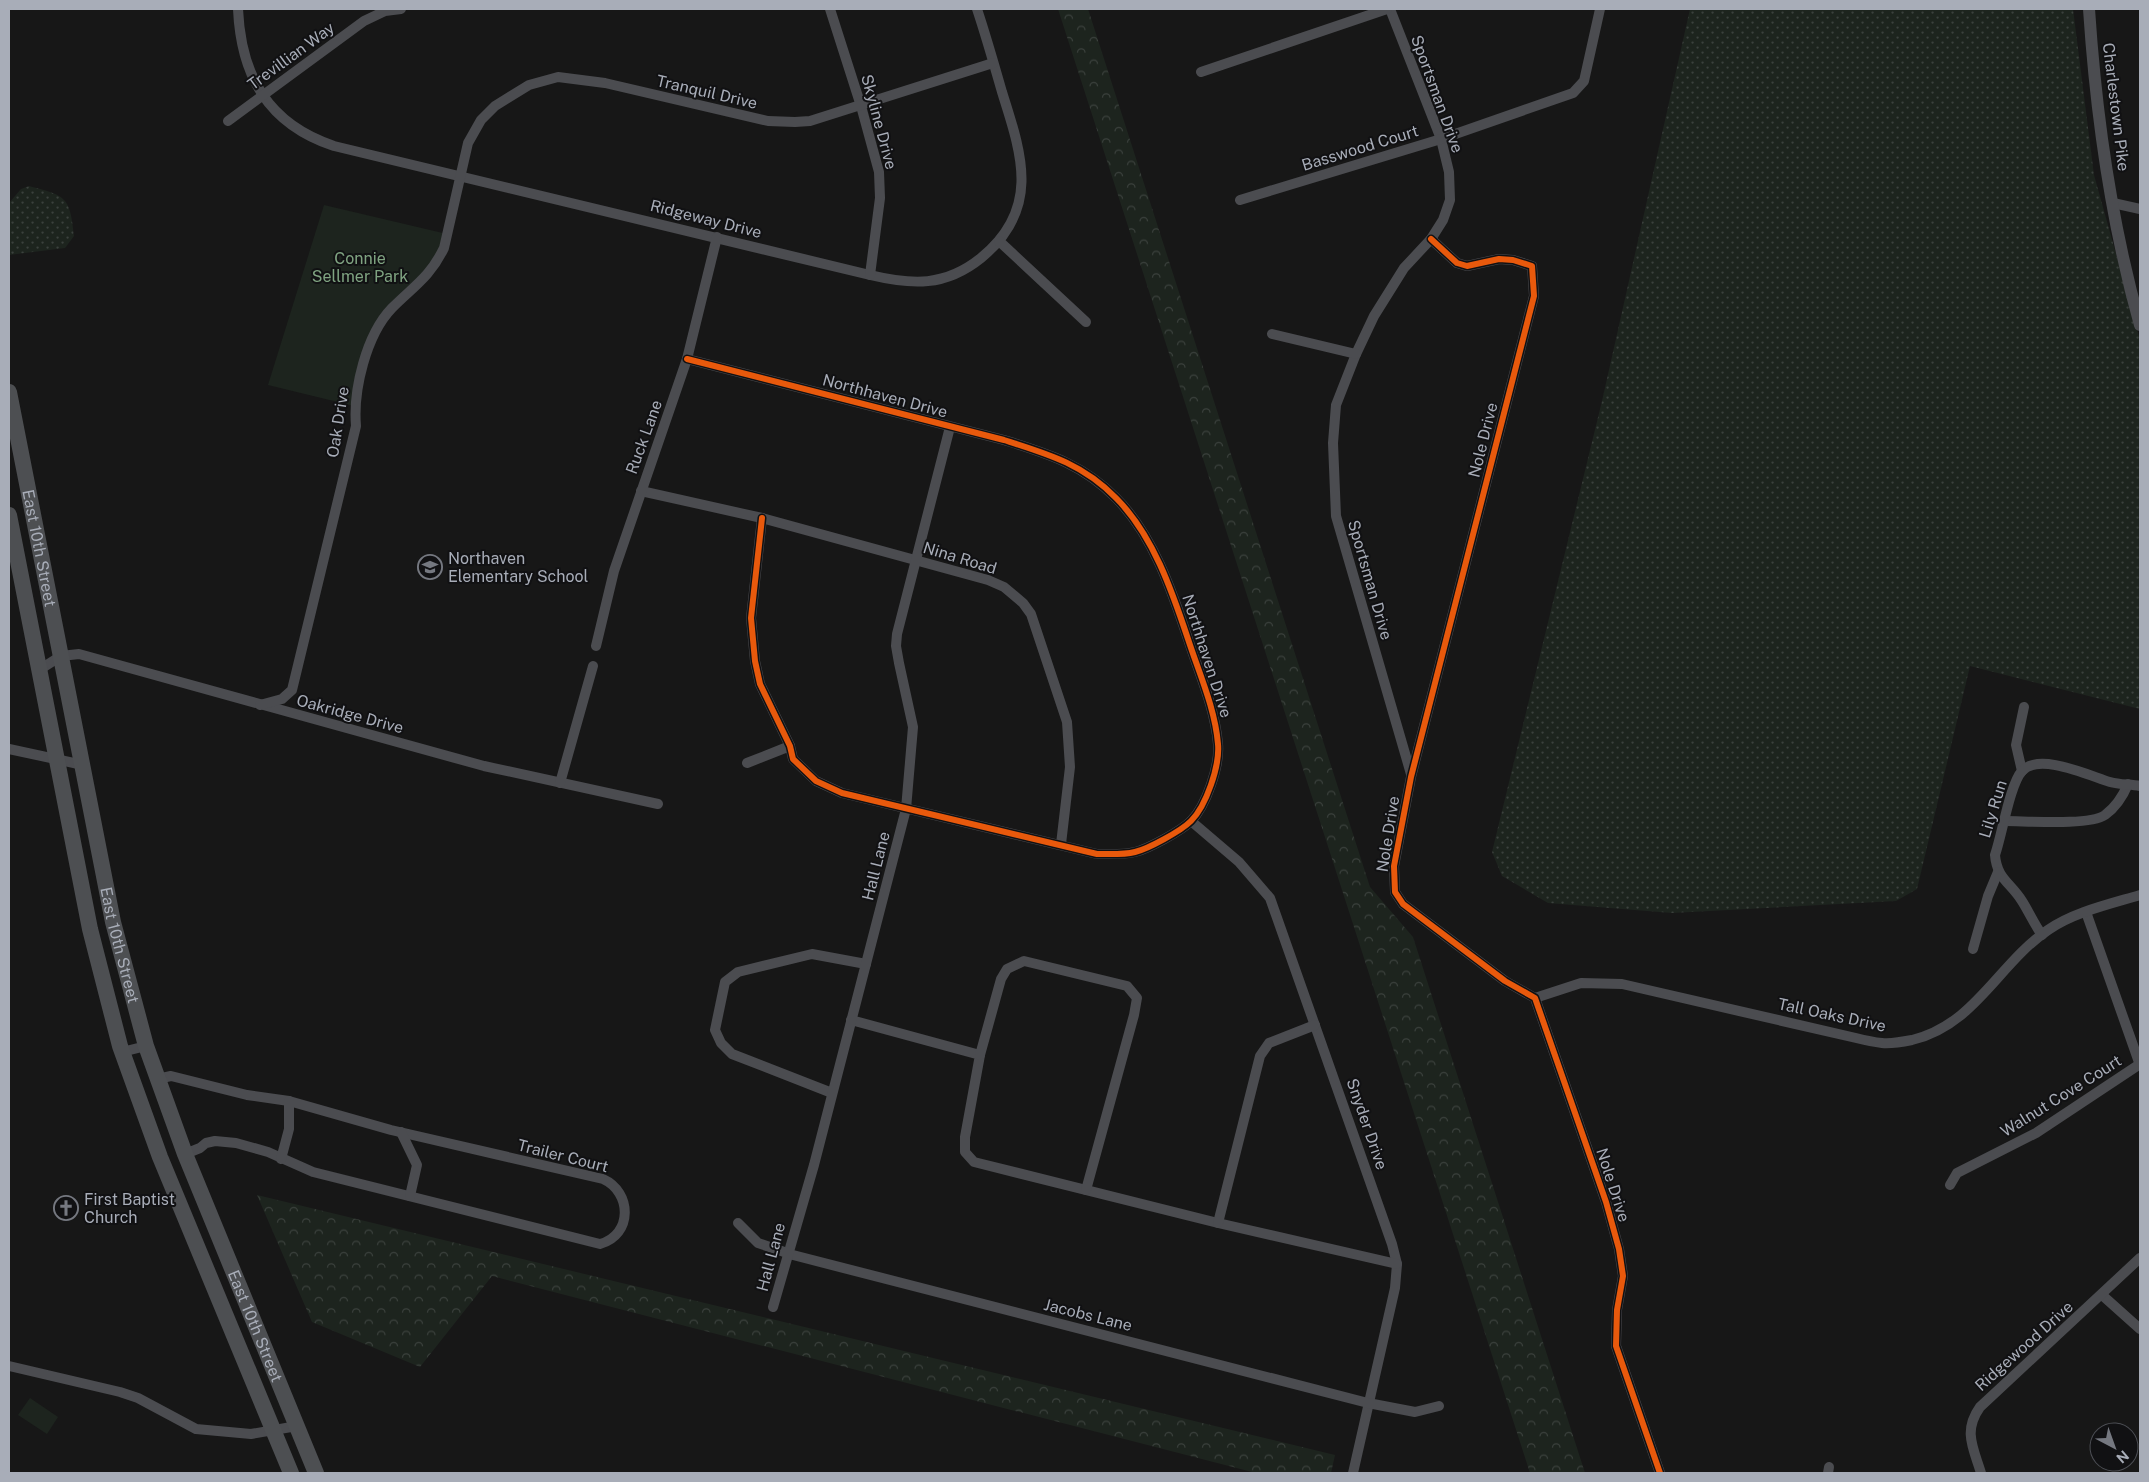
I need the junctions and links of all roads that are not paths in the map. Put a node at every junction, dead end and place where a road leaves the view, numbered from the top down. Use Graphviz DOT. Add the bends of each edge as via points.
graph roads {
  1 [pos="238,9"];
  2 [pos="400,9"];
  3 [pos="830,9"];
  4 [pos="977,9"];
  5 [pos="1388,9"];
  6 [pos="1600,9"];
  7 [pos="2089,9"];
  8 [pos="993,63"];
  9 [pos="1201,72"];
  10 [pos="263,96"];
  11 [pos="861,106"];
  12 [pos="228,121"];
  13 [pos="1441,139"];
  14 [pos="460,177"];
  15 [pos="1240,200"];
  16 [pos="2113,203"];
  17 [pos="2140,209"];
  18 [pos="717,237"];
  19 [pos="1431,239"];
  20 [pos="999,241"];
  21 [pos="870,276"];
  22 [pos="1086,322"];
  23 [pos="2140,325"];
  24 [pos="1272,334"];
  25 [pos="1356,354"];
  26 [pos="687,359"];
  27 [pos="9,392"];
  28 [pos="950,427"];
  29 [pos="641,491"];
  30 [pos="9,515"];
  31 [pos="762,518"];
  32 [pos="915,559"];
  33 [pos="596,646"];
  34 [pos="62,656"];
  35 [pos="593,666"];
  36 [pos="39,670"];
  37 [pos="260,705"];
  38 [pos="2024,707"];
  39 [pos="790,746"];
  40 [pos="9,749"];
  41 [pos="56,761"];
  42 [pos="747,763"];
  43 [pos="83,765"];
  44 [pos="2022,771"];
  45 [pos="1411,777"];
  46 [pos="560,783"];
  47 [pos="2128,784"];
  48 [pos="2140,786"];
  49 [pos="658,804"];
  50 [pos="906,808"];
  51 [pos="1191,821"];
  52 [pos="2005,821"];
  53 [pos="1060,844"];
  54 [pos="1998,872"];
  55 [pos="2140,895"];
  56 [pos="2086,912"];
  57 [pos="2042,934"];
  58 [pos="1973,949"];
  59 [pos="866,964"];
  60 [pos="1534,998"];
  61 [pos="852,1020"];
  62 [pos="1315,1024"];
  63 [pos="146,1046"];
  64 [pos="122,1052"];
  65 [pos="980,1055"];
  66 [pos="2140,1064"];
  67 [pos="157,1080"];
  68 [pos="832,1092"];
  69 [pos="289,1101"];
  70 [pos="401,1132"];
  71 [pos="185,1154"];
  72 [pos="281,1159"];
  73 [pos="1950,1185"];
  74 [pos="1086,1190"];
  75 [pos="410,1196"];
  76 [pos="738,1223"];
  77 [pos="1218,1223"];
  78 [pos="787,1254"];
  79 [pos="2140,1258"];
  80 [pos="1397,1264"];
  81 [pos="2102,1295"];
  82 [pos="773,1307"];
  83 [pos="2140,1329"];
  84 [pos="9,1366"];
  85 [pos="1368,1403"];
  86 [pos="1439,1406"];
  87 [pos="297,1426"];
  88 [pos="274,1431"];
  89 [pos="291,1473"];
  90 [pos="316,1473"];
  91 [pos="1353,1473"];
  92 [pos="1660,1473"];
  93 [pos="1982,1473"];
  1 -- 10 [label="street, Ridgeway Drive" via="247,64"];
  2 -- 10 [label="street, Trevillian Way" via="385,11 364,21"];
  3 -- 11 [label="street, Skyline Drive"];
  4 -- 8 [label="street, Ridgeway Drive"];
  5 -- 9 [label="street"];
  5 -- 13 [label="street, Sportsman Drive"];
  6 -- 13 [label="street, Basswood Court" via="1584,81 1573,93"];
  7 -- 16 [label="street, Charlestown Pike" via="2100,132"];
  8 -- 11 [label="street, Tranquil Drive"];
  8 -- 20 [label="street, Ridgeway Drive" via="1020,147 1023,185 1012,221"];
  10 -- 12 [label="street, Trevillian Way"];
  10 -- 14 [label="street, Ridgeway Drive" via="279,115 312,139"];
  11 -- 14 [label="street, Tranquil Drive" via="810,121 768,121 605,84 558,77 528,85 486,115 468,143"];
  11 -- 21 [label="street, Skyline Drive" via="879,172 880,198"];
  13 -- 15 [label="street, Basswood Court"];
  13 -- 19 [label="street, Sportsman Drive" via="1449,172 1450,200"];
  14 -- 18 [label="street, Ridgeway Drive"];
  14 -- 37 [label="street, Oak Drive" via="444,248 437,262 427,277 391,309 373,336 354,406 356,426 292,690 282,699"];
  16 -- 17 [label="street"];
  16 -- 23 [label="street, Charlestown Pike"];
  18 -- 21 [label="street, Ridgeway Drive"];
  18 -- 26 [label="street, Ruck Lane"];
  19 -- 25 [label="street, Sportsman Drive" via="1404,268 1374,316"];
  19 -- 45 [label="street, Nole Drive" via="1462,265 1478,265 1499,259 1532,266 1534,296"];
  20 -- 21 [label="street, Ridgeway Drive" via="976,262 940,279 918,283"];
  20 -- 22 [label="street"];
  24 -- 25 [label="street"];
  25 -- 45 [label="street, Sportsman Drive" via="1336,405 1333,443 1336,516"];
  26 -- 28 [label="street, Northhaven Drive"];
  26 -- 29 [label="street, Ruck Lane"];
  27 -- 34 [label="main road, East 10th Street"];
  28 -- 32 [label="street, Hall Lane"];
  28 -- 51 [label="street, Northhaven Drive" via="1004,440 1069,462 1116,498 1137,523 1170,585 1214,719 1218,746 1216,768 1210,789"];
  29 -- 31 [label="street, Nina Road"];
  29 -- 33 [label="street, Ruck Lane" via="614,571"];
  30 -- 36 [label="main road, East 10th Street"];
  31 -- 32 [label="street, Nina Road"];
  31 -- 39 [label="street, Northhaven Drive" via="751,618 755,661 760,684"];
  32 -- 50 [label="street, Hall Lane" via="896,646 913,727"];
  32 -- 53 [label="street, Nina Road" via="996,584 1023,603 1031,614 1067,722 1070,767"];
  34 -- 36 [label="street"];
  34 -- 37 [label="street, Oakridge Drive" via="79,654"];
  34 -- 43 [label="main road, East 10th Street"];
  35 -- 46 [label="street"];
  36 -- 41 [label="main road, East 10th Street"];
  37 -- 46 [label="street, Oakridge Drive" via="484,766"];
  38 -- 44 [label="street" via="2016,746"];
  39 -- 42 [label="street"];
  39 -- 50 [label="street, Northhaven Drive" via="793,759 816,780 842,793"];
  40 -- 41 [label="street"];
  41 -- 43 [label="street"];
  41 -- 64 [label="main road, East 10th Street" via="90,929"];
  43 -- 63 [label="main road, East 10th Street" via="113,922"];
  44 -- 47 [label="street, Lily Run" via="2028,766 2041,764 2086,773 2111,783"];
  44 -- 52 [label="street, Lily Run"];
  45 -- 60 [label="street, Nole Drive" via="1394,866 1395,892 1404,904 1505,981"];
  46 -- 49 [label="street, Oakridge Drive"];
  47 -- 48 [label="street, Lily Run"];
  47 -- 52 [label="street" via="2121,799 2105,816 2090,820"];
  50 -- 53 [label="street, Northhaven Drive"];
  50 -- 59 [label="street, Hall Lane"];
  51 -- 53 [label="street, Northhaven Drive" via="1155,844 1135,852 1097,854"];
  51 -- 62 [label="street, Snyder Drive" via="1239,862 1270,898"];
  52 -- 54 [label="street, Lily Run" via="1995,855"];
  54 -- 57 [label="street" via="2022,901"];
  54 -- 58 [label="street"];
  55 -- 56 [label="street, Tall Oaks Drive"];
  56 -- 57 [label="street, Tall Oaks Drive"];
  56 -- 66 [label="street"];
  57 -- 60 [label="street, Tall Oaks Drive" via="2026,946 1964,1014 1941,1030 1902,1042 1883,1043 1856,1038 1622,984 1581,983"];
  59 -- 61 [label="street, Hall Lane"];
  59 -- 68 [label="street" via="812,954 738,972 725,982 715,1030 721,1044 732,1054"];
  60 -- 92 [label="street, Nole Drive" via="1606,1202 1619,1249 1622,1276 1616,1346"];
  61 -- 65 [label="street"];
  61 -- 68 [label="street, Hall Lane"];
  62 -- 77 [label="street" via="1269,1043 1260,1056"];
  62 -- 80 [label="street, Snyder Drive"];
  63 -- 64 [label="street"];
  63 -- 67 [label="main road, East 10th Street"];
  64 -- 88 [label="main road, East 10th Street" via="160,1157"];
  65 -- 74 [label="street" via="965,1152 974,1162"];
  65 -- 74 [label="street" via="1001,980 1007,969 1024,962 1127,986 1137,998"];
  66 -- 73 [label="street, Walnut Cove Court" via="2036,1133 1957,1173"];
  67 -- 69 [label="street, Trailer Court" via="171,1076"];
  67 -- 71 [label="main road, East 10th Street"];
  68 -- 78 [label="street, Hall Lane"];
  69 -- 70 [label="street, Trailer Court"];
  69 -- 72 [label="street" via="288,1128"];
  70 -- 75 [label="street" via="418,1165"];
  70 -- 75 [label="street, Trailer Court" via="603,1179 617,1188 625,1215 616,1238 600,1244"];
  71 -- 72 [label="street, Trailer Court" via="215,1141 253,1147"];
  71 -- 87 [label="main road, East 10th Street"];
  72 -- 75 [label="street, Trailer Court" via="313,1172"];
  74 -- 77 [label="street"];
  76 -- 78 [label="street, Jacobs Lane" via="758,1243"];
  77 -- 80 [label="street"];
  78 -- 82 [label="street, Hall Lane"];
  78 -- 85 [label="street, Jacobs Lane"];
  79 -- 81 [label="street, Ridgewood Drive"];
  80 -- 85 [label="street, Snyder Drive" via="1395,1288"];
  81 -- 83 [label="street"];
  81 -- 93 [label="street, Ridgewood Drive" via="1972,1418 1969,1431"];
  84 -- 88 [label="street" via="138,1398 196,1429 251,1434"];
  85 -- 86 [label="street, Jacobs Lane" via="1415,1412"];
  85 -- 91 [label="street, Snyder Drive"];
  87 -- 88 [label="street"];
  87 -- 90 [label="main road, East 10th Street"];
  88 -- 89 [label="main road, East 10th Street"];
}
